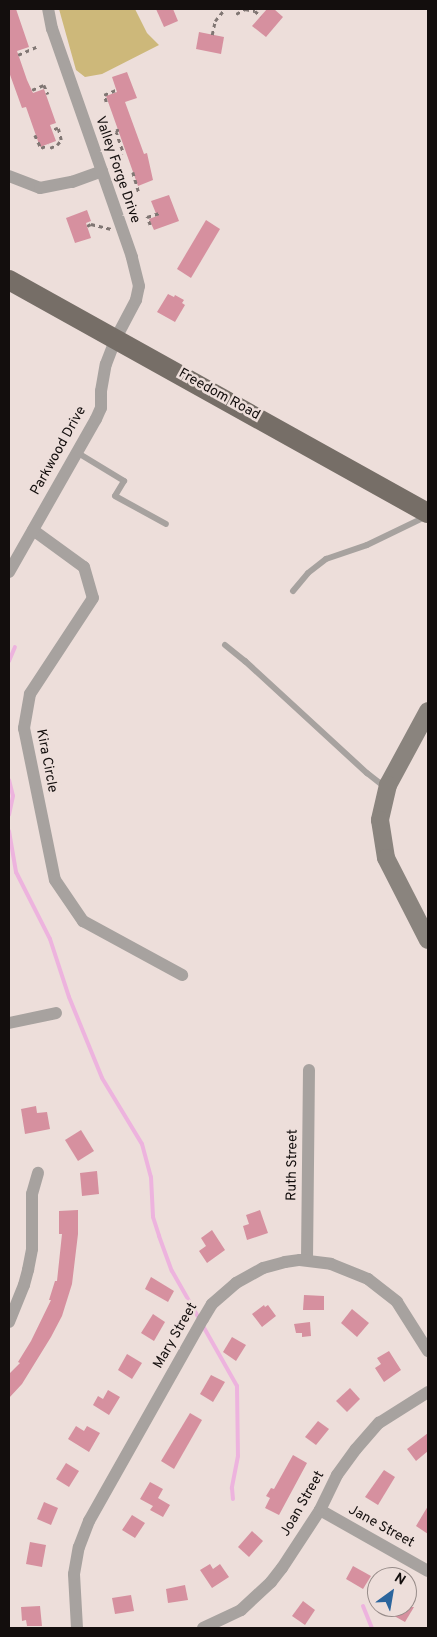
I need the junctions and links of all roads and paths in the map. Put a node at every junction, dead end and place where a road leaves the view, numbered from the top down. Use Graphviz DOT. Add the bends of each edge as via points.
graph roads {
  1 [pos="48,9"];
  2 [pos="223,11"];
  3 [pos="236,14"];
  4 [pos="261,16"];
  5 [pos="212,35"];
  6 [pos="36,48"];
  7 [pos="18,55"];
  8 [pos="32,90"];
  9 [pos="116,90"];
  10 [pos="48,94"];
  11 [pos="106,102"];
  12 [pos="118,130"];
  13 [pos="52,131"];
  14 [pos="35,135"];
  15 [pos="124,154"];
  16 [pos="102,171"];
  17 [pos="133,172"];
  18 [pos="9,176"];
  19 [pos="139,193"];
  20 [pos="159,213"];
  21 [pos="150,225"];
  22 [pos="87,226"];
  23 [pos="112,236"];
  24 [pos="9,280"];
  25 [pos="116,338"];
  26 [pos="78,453"];
  27 [pos="428,514"];
  28 [pos="166,524"];
  29 [pos="33,530"];
  30 [pos="9,572"];
  31 [pos="293,591"];
  32 [pos="225,645"];
  33 [pos="428,712"];
  34 [pos="387,788"];
  35 [pos="428,940"];
  36 [pos="182,975"];
  37 [pos="56,1013"];
  38 [pos="9,1023"];
  39 [pos="309,1070"];
  40 [pos="38,1173"];
  41 [pos="307,1260"];
  42 [pos="9,1322"];
  43 [pos="428,1351"];
  44 [pos="428,1392"];
  45 [pos="320,1510"];
  46 [pos="428,1571"];
  47 [pos="77,1628"];
  48 [pos="203,1628"];
  1 -- 16 [label="street, Valley Forge Drive" via="52,29"];
  2 -- 5 [label="path" via="215,21"];
  3 -- 4 [label="path" via="245,9"];
  6 -- 7 [label="path"];
  8 -- 10 [label="path" via="44,85"];
  9 -- 11 [label="path" via="104,95"];
  12 -- 15 [label="path"];
  13 -- 14 [label="path" via="58,128 61,140 57,145 40,148"];
  16 -- 18 [label="street" via="72,182 40,188"];
  16 -- 25 [label="street, Valley Forge Drive" via="135,264 139,286 136,300"];
  17 -- 19 [label="path"];
  20 -- 21 [label="path" via="147,217"];
  22 -- 23 [label="path" via="111,229"];
  24 -- 25 [label="main road, Freedom Road"];
  25 -- 26 [label="street, Parkwood Drive" via="106,364 101,408"];
  25 -- 27 [label="main road, Freedom Road"];
  26 -- 28 [label="lane" via="124,481 115,496"];
  26 -- 29 [label="street, Parkwood Drive"];
  27 -- 31 [label="lane" via="407,527 326,560 308,573"];
  29 -- 30 [label="street, Parkwood Drive"];
  29 -- 36 [label="street, Kira Circle" via="84,567 93,598 30,694 24,728 55,880 83,921"];
  32 -- 34 [label="lane"];
  33 -- 34 [label="street"];
  34 -- 35 [label="street" via="380,820 386,858"];
  37 -- 38 [label="street"];
  39 -- 41 [label="street, Ruth Street"];
  40 -- 42 [label="street" via="32,1194 30,1263"];
  41 -- 43 [label="street, Mary Street" via="357,1273 382,1289 397,1302"];
  41 -- 47 [label="street, Mary Street" via="284,1262 248,1275 220,1296 203,1319 99,1501 83,1535 74,1585"];
  44 -- 45 [label="street, Joan Street" via="372,1431 337,1475"];
  45 -- 46 [label="street, Jane Street"];
  45 -- 48 [label="street, Joan Street" via="266,1587 240,1610"];
}
